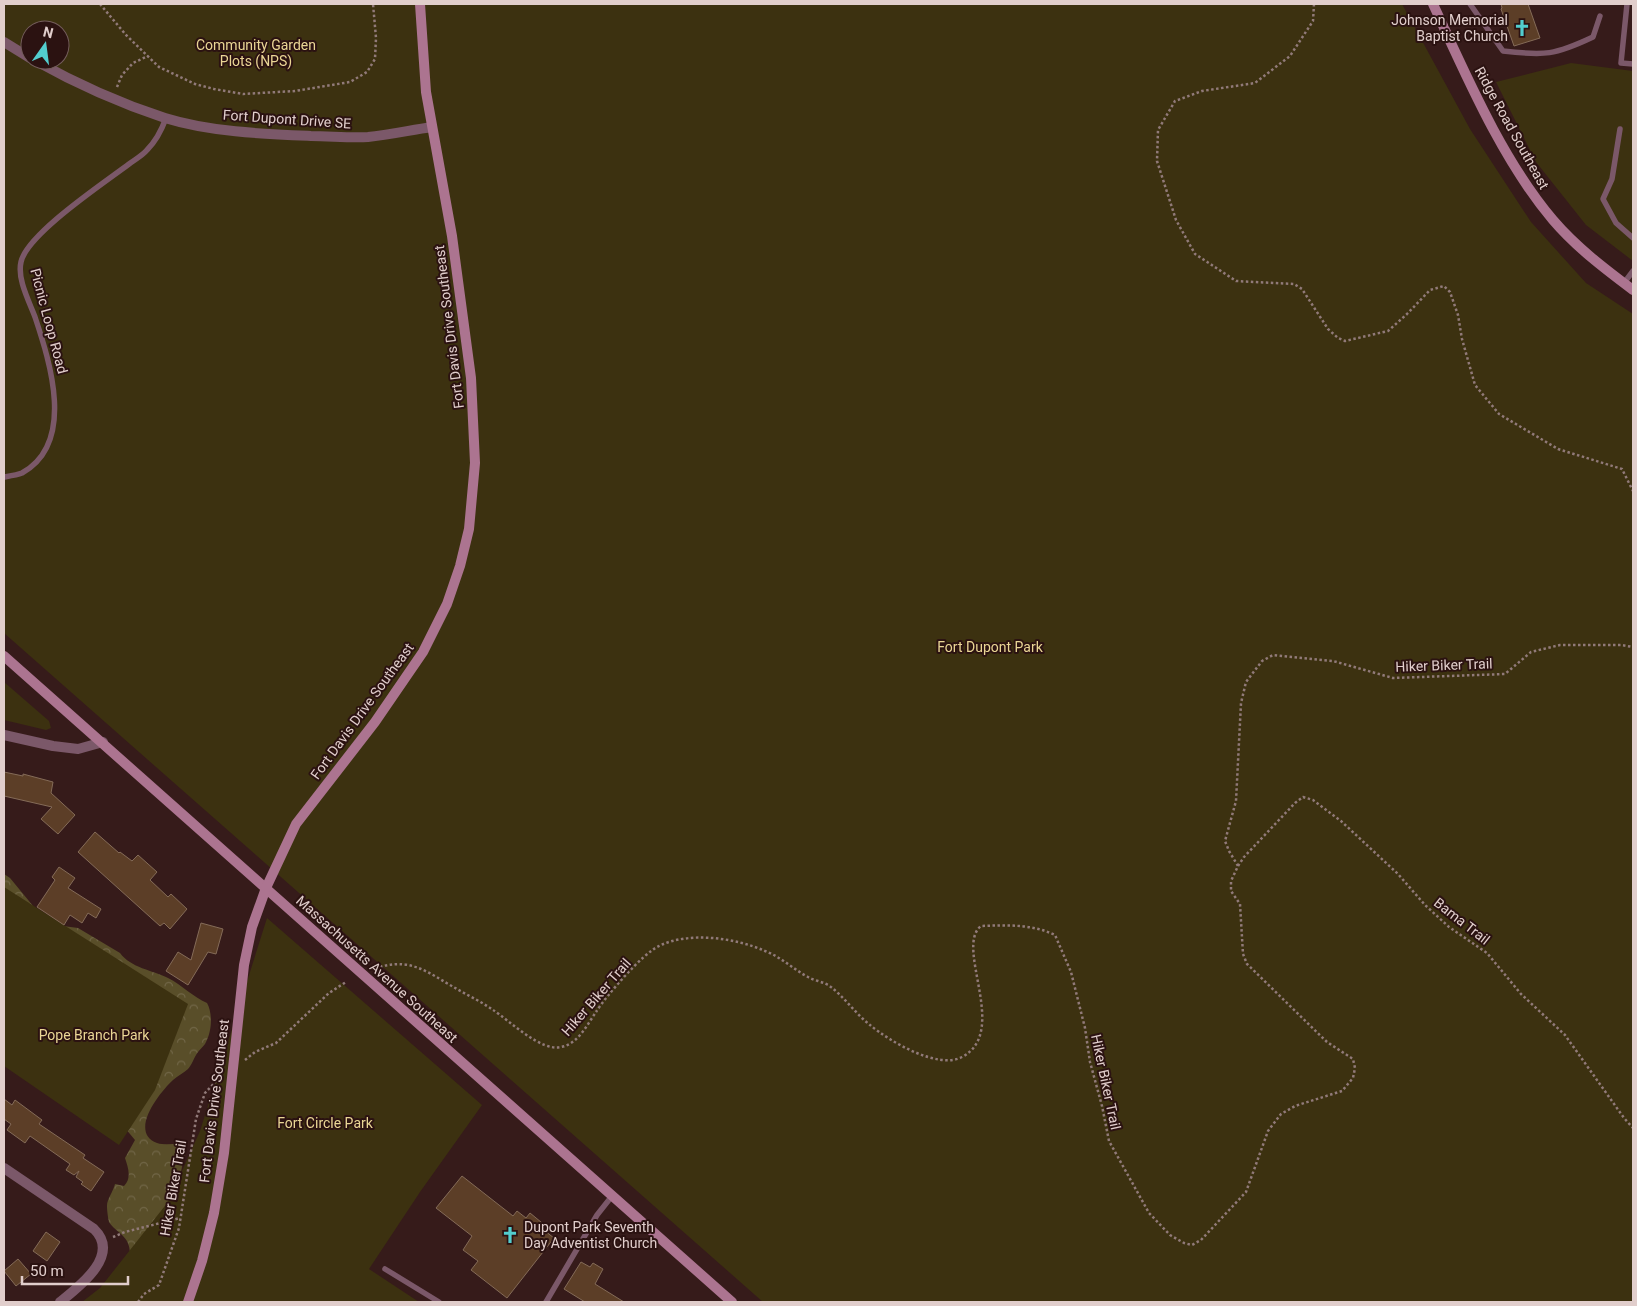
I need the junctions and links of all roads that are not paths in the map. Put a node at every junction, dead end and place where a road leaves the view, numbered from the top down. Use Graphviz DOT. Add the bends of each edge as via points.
graph roads {
  1 [pos="420,4"];
  2 [pos="1433,4"];
  3 [pos="1470,4"];
  4 [pos="1628,4"];
  5 [pos="1600,16"];
  6 [pos="4,42"];
  7 [pos="20,52"];
  8 [pos="1633,64"];
  9 [pos="52,70"];
  10 [pos="166,118"];
  11 [pos="432,127"];
  12 [pos="1620,129"];
  13 [pos="1633,238"];
  14 [pos="1633,271"];
  15 [pos="1624,283"];
  16 [pos="1633,290"];
  17 [pos="4,477"];
  18 [pos="4,656"];
  19 [pos="4,735"];
  20 [pos="103,742"];
  21 [pos="266,888"];
  22 [pos="4,1168"];
  23 [pos="612,1196"];
  24 [pos="385,1269"];
  25 [pos="60,1302"];
  26 [pos="188,1302"];
  27 [pos="439,1302"];
  28 [pos="546,1302"];
  29 [pos="732,1302"];
  1 -- 11 [label="main road, Fort Davis Drive Southeast" via="426,92"];
  2 -- 15 [label="main road, Ridge Road Southeast" via="1498,137 1541,206 1580,248"];
  3 -- 5 [label="lane" via="1503,51 1531,55 1552,54 1593,37"];
  4 -- 8 [label="lane" via="1621,63"];
  6 -- 7 [label="street"];
  9 -- 10 [label="street, Fort Dupont Drive SE" via="109,97"];
  10 -- 11 [label="street, Fort Dupont Drive SE" via="254,133 354,137"];
  10 -- 17 [label="lane, Picnic Loop Road" via="147,150 52,222 28,248 21,262 21,276 54,388 54,423 51,439 36,462 21,474"];
  11 -- 21 [label="main road, Fort Davis Drive Southeast" via="454,245 471,378 475,463 467,537 447,604 423,652 296,824"];
  12 -- 13 [label="lane" via="1612,179 1603,199 1616,223"];
  14 -- 15 [label="lane"];
  15 -- 16 [label="main road, Ridge Road Southeast"];
  18 -- 20 [label="main road, Massachusetts Avenue Southeast"];
  19 -- 20 [label="street" via="52,746 78,748"];
  20 -- 21 [label="main road, Massachusetts Avenue Southeast"];
  21 -- 23 [label="main road, Massachusetts Avenue Southeast"];
  21 -- 26 [label="main road, Fort Davis Drive Southeast" via="252,927 244,965 224,1153 214,1213"];
  22 -- 25 [label="street" via="94,1229 103,1242 98,1265"];
  23 -- 28 [label="lane" via="597,1215"];
  23 -- 29 [label="main road, Massachusetts Avenue Southeast"];
  24 -- 27 [label="lane"];
}
